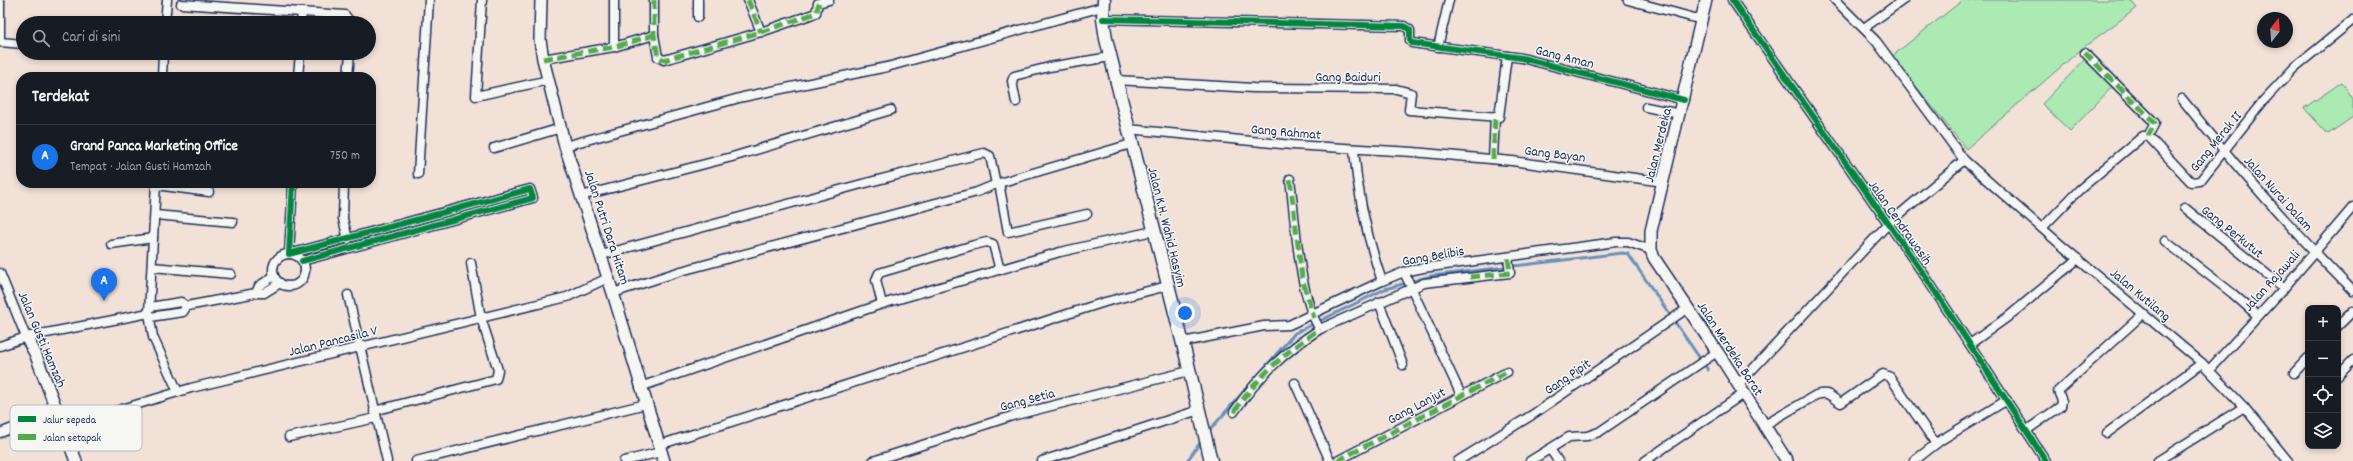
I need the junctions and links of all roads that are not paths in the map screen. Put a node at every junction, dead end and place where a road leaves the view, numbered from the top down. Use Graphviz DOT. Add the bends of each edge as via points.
graph roads {
  1 [pos="166,0"];
  2 [pos="429,0"];
  3 [pos="482,0"];
  4 [pos="541,0"];
  5 [pos="614,0"];
  6 [pos="654,0"];
  7 [pos="698,0"];
  8 [pos="748,0"];
  9 [pos="829,0"];
  10 [pos="1449,0"];
  11 [pos="1628,0"];
  12 [pos="1706,0"];
  13 [pos="1732,0"];
  14 [pos="1835,0"];
  15 [pos="1903,0"];
  16 [pos="0,3"];
  17 [pos="1103,3"];
  18 [pos="181,4"];
  19 [pos="302,12"];
  20 [pos="165,16"];
  21 [pos="302,16"];
  22 [pos="346,16"];
  23 [pos="698,17"];
  24 [pos="1103,19"];
  25 [pos="1702,20"];
  26 [pos="2353,20"];
  27 [pos="1864,28"];
  28 [pos="761,32"];
  29 [pos="654,35"];
  30 [pos="0,38"];
  31 [pos="0,42"];
  32 [pos="16,43"];
  33 [pos="1438,46"];
  34 [pos="614,47"];
  35 [pos="2085,53"];
  36 [pos="1507,56"];
  37 [pos="1110,57"];
  38 [pos="543,59"];
  39 [pos="163,60"];
  40 [pos="299,60"];
  41 [pos="349,60"];
  42 [pos="162,72"];
  43 [pos="298,72"];
  44 [pos="348,72"];
  45 [pos="549,80"];
  46 [pos="1116,80"];
  47 [pos="2182,99"];
  48 [pos="1684,100"];
  49 [pos="1016,102"];
  50 [pos="1646,107"];
  51 [pos="891,110"];
  52 [pos="1680,114"];
  53 [pos="1495,116"];
  54 [pos="561,128"];
  55 [pos="1128,129"];
  56 [pos="2148,136"];
  57 [pos="1131,144"];
  58 [pos="565,146"];
  59 [pos="494,148"];
  60 [pos="1354,150"];
  61 [pos="2224,152"];
  62 [pos="1443,155"];
  63 [pos="1493,159"];
  64 [pos="1964,160"];
  65 [pos="418,174"];
  66 [pos="1290,179"];
  67 [pos="1664,182"];
  68 [pos="997,183"];
  69 [pos="156,188"];
  70 [pos="182,188"];
  71 [pos="293,188"];
  72 [pos="344,188"];
  73 [pos="209,192"];
  74 [pos="581,196"];
  75 [pos="2353,206"];
  76 [pos="2185,208"];
  77 [pos="154,214"];
  78 [pos="1087,214"];
  79 [pos="232,222"];
  80 [pos="1888,224"];
  81 [pos="392,227"];
  82 [pos="2042,228"];
  83 [pos="1153,231"];
  84 [pos="395,236"];
  85 [pos="153,238"];
  86 [pos="348,239"];
  87 [pos="2164,241"];
  88 [pos="110,244"];
  89 [pos="1650,250"];
  90 [pos="2314,252"];
  91 [pos="289,254"];
  92 [pos="601,255"];
  93 [pos="1508,259"];
  94 [pos="2078,259"];
  95 [pos="302,261"];
  96 [pos="471,264"];
  97 [pos="1467,265"];
  98 [pos="152,267"];
  99 [pos="1000,270"];
  100 [pos="0,273"];
  101 [pos="231,274"];
  102 [pos="1405,274"];
  103 [pos="274,276"];
  104 [pos="1470,277"];
  105 [pos="608,278"];
  106 [pos="1382,281"];
  107 [pos="280,283"];
  108 [pos="1167,286"];
  109 [pos="1411,288"];
  110 [pos="2284,288"];
  111 [pos="2353,291"];
  112 [pos="256,292"];
  113 [pos="613,293"];
  114 [pos="348,295"];
  115 [pos="1380,302"];
  116 [pos="882,304"];
  117 [pos="1684,311"];
  118 [pos="2353,311"];
  119 [pos="150,312"];
  120 [pos="2143,314"];
  121 [pos="1313,316"];
  122 [pos="2257,316"];
  123 [pos="481,318"];
  124 [pos="2341,323"];
  125 [pos="1319,329"];
  126 [pos="26,337"];
  127 [pos="1182,342"];
  128 [pos="1970,344"];
  129 [pos="0,346"];
  130 [pos="360,347"];
  131 [pos="1717,352"];
  132 [pos="2353,360"];
  133 [pos="2305,361"];
  134 [pos="2202,363"];
  135 [pos="1403,365"];
  136 [pos="2209,370"];
  137 [pos="1189,371"];
  138 [pos="1507,372"];
  139 [pos="2294,373"];
  140 [pos="2341,373"];
  141 [pos="1295,383"];
  142 [pos="640,387"];
  143 [pos="1741,390"];
  144 [pos="178,392"];
  145 [pos="1461,395"];
  146 [pos="2007,400"];
  147 [pos="646,404"];
  148 [pos="55,405"];
  149 [pos="135,405"];
  150 [pos="2244,407"];
  151 [pos="1200,412"];
  152 [pos="1234,412"];
  153 [pos="375,414"];
  154 [pos="1763,426"];
  155 [pos="10,429"];
  156 [pos="2027,430"];
  157 [pos="0,433"];
  158 [pos="2107,433"];
  159 [pos="289,437"];
  160 [pos="1936,444"];
  161 [pos="1550,449"];
  162 [pos="72,451"];
  163 [pos="662,452"];
  164 [pos="1210,459"];
  165 [pos="76,461"];
  166 [pos="387,461"];
  167 [pos="416,461"];
  168 [pos="624,461"];
  169 [pos="873,461"];
  170 [pos="1042,461"];
  171 [pos="1330,461"];
  172 [pos="1337,461"];
  173 [pos="1458,461"];
  174 [pos="1530,461"];
  175 [pos="1558,461"];
  176 [pos="1645,461"];
  177 [pos="1787,461"];
  178 [pos="1914,461"];
  179 [pos="2046,461"];
  180 [pos="2158,461"];
  181 [pos="2288,461"];
  1 -- 20 [label="street"];
  2 -- 65 [label="street"];
  3 -- 45 [label="street" via="476,96"];
  4 -- 38 [label="street, Jalan Putri Dara Hitam" via="540,40"];
  5 -- 34 [label="street"];
  6 -- 29 [label="street"];
  7 -- 23 [label="street"];
  8 -- 28 [label="street"];
  9 -- 28 [label="street" via="818,4 816,13"];
  10 -- 33 [label="street"];
  11 -- 25 [label="street"];
  12 -- 25 [label="street, Jalan Merdeka"];
  13 -- 80 [label="street, Jalan Cendrawasih"];
  14 -- 27 [label="street, Jalan Kutilang"];
  15 -- 27 [label="street"];
  16 -- 30 [label="street"];
  17 -- 24 [label="main road, Jalan K.H. Wahid Hasyim"];
  17 -- 58 [label="street" via="888,67 743,97"];
  18 -- 19 [label="street"];
  19 -- 21 [label="street"];
  19 -- 22 [label="street"];
  24 -- 33 [label="street, Gang Aman" via="1404,26 1410,30 1412,42"];
  24 -- 37 [label="main road, Jalan K.H. Wahid Hasyim"];
  25 -- 48 [label="street, Jalan Merdeka"];
  26 -- 61 [label="street, Gang Merak II" via="2294,68 2264,100"];
  27 -- 64 [label="street, Jalan Kutilang"];
  28 -- 29 [label="street" via="664,60 658,57"];
  29 -- 34 [label="street"];
  31 -- 32 [label="street"];
  33 -- 36 [label="street, Gang Aman"];
  34 -- 38 [label="street"];
  35 -- 56 [label="street" via="2155,123"];
  36 -- 48 [label="street, Gang Aman" via="1559,66"];
  36 -- 53 [label="street" via="1499,117"];
  37 -- 46 [label="main road, Jalan K.H. Wahid Hasyim"];
  37 -- 49 [label="street" via="1048,67 1014,76 1012,81"];
  38 -- 45 [label="street, Jalan Putri Dara Hitam"];
  39 -- 42 [label="street"];
  40 -- 43 [label="street"];
  41 -- 44 [label="street"];
  45 -- 54 [label="street, Jalan Putri Dara Hitam"];
  46 -- 53 [label="street, Gang Baiduri" via="1253,88 1396,89 1411,92 1409,110"];
  46 -- 55 [label="main road, Jalan K.H. Wahid Hasyim"];
  47 -- 61 [label="street, Jalan Nurai Dalam"];
  48 -- 52 [label="street, Jalan Merdeka"];
  50 -- 52 [label="street"];
  51 -- 74 [label="street" via="732,157"];
  52 -- 67 [label="street, Jalan Merdeka"];
  53 -- 63 [label="street"];
  54 -- 58 [label="street, Jalan Putri Dara Hitam"];
  54 -- 59 [label="street"];
  55 -- 57 [label="main road, Jalan K.H. Wahid Hasyim"];
  55 -- 60 [label="street, Gang Rahmat"];
  56 -- 61 [label="street, Gang Merak II" via="2193,182 2200,181"];
  56 -- 82 [label="street" via="2142,136 2079,190"];
  57 -- 68 [label="street"];
  57 -- 83 [label="main road, Jalan K.H. Wahid Hasyim"];
  58 -- 74 [label="street, Jalan Putri Dara Hitam"];
  60 -- 62 [label="street, Gang Rahmat"];
  60 -- 106 [label="street" via="1358,196 1370,247"];
  61 -- 90 [label="street, Jalan Nurai Dalam"];
  62 -- 63 [label="street, Gang Bayan"];
  63 -- 67 [label="street, Gang Bayan"];
  64 -- 80 [label="street"];
  64 -- 82 [label="street, Jalan Kutilang"];
  66 -- 121 [label="street" via="1302,278"];
  67 -- 89 [label="street, Jalan Merdeka" via="1651,231"];
  68 -- 78 [label="street" via="1008,232"];
  68 -- 92 [label="street" via="990,156 984,153"];
  68 -- 113 [label="street" via="977,192 681,271"];
  69 -- 77 [label="street"];
  70 -- 73 [label="street"];
  71 -- 91 [label="street"];
  72 -- 86 [label="street" via="343,219"];
  74 -- 92 [label="street, Jalan Putri Dara Hitam"];
  75 -- 90 [label="street, Jalan Rajawali"];
  76 -- 110 [label="street, Gang Perkutut"];
  77 -- 79 [label="street"];
  77 -- 85 [label="street"];
  80 -- 128 [label="street, Jalan Cendrawasih"];
  80 -- 143 [label="street"];
  81 -- 84 [label="street"];
  81 -- 84 [label="street" via="530,189 533,198"];
  81 -- 86 [label="street"];
  82 -- 94 [label="street, Jalan Kutilang"];
  83 -- 99 [label="street" via="1060,252"];
  83 -- 108 [label="main road, Jalan K.H. Wahid Hasyim"];
  84 -- 95 [label="street"];
  85 -- 88 [label="street"];
  85 -- 98 [label="street"];
  86 -- 91 [label="street"];
  87 -- 122 [label="street" via="2232,293"];
  89 -- 93 [label="street, Gang Belibis" via="1621,241"];
  89 -- 117 [label="street, Jalan Merdeka Barat"];
  90 -- 110 [label="street, Jalan Rajawali"];
  90 -- 111 [label="street, Jalan Nurai Dalam"];
  91 -- 95 [label="street"];
  91 -- 103 [label="street" via="281,256 275,263"];
  92 -- 105 [label="street, Jalan Putri Dara Hitam"];
  93 -- 97 [label="street, Gang Belibis"];
  93 -- 104 [label="street" via="1510,273"];
  94 -- 120 [label="street, Jalan Kutilang"];
  94 -- 128 [label="street" via="2009,316"];
  95 -- 107 [label="street" via="306,269 301,282 293,286"];
  96 -- 123 [label="street"];
  97 -- 102 [label="street, Gang Belibis"];
  97 -- 104 [label="street"];
  98 -- 101 [label="street"];
  98 -- 119 [label="street"];
  99 -- 116 [label="street"];
  99 -- 116 [label="street" via="991,243 970,246 880,273 876,280"];
  100 -- 126 [label="street, Jalan Gusti Hamzah"];
  102 -- 106 [label="street, Gang Belibis"];
  102 -- 109 [label="street"];
  103 -- 107 [label="street"];
  103 -- 112 [label="street" via="259,286"];
  104 -- 109 [label="street" via="1428,282"];
  105 -- 113 [label="street, Jalan Putri Dara Hitam"];
  105 -- 123 [label="street, Jalan Pancasila V" via="567,297"];
  106 -- 121 [label="street, Gang Belibis"];
  107 -- 112 [label="street" via="264,293"];
  108 -- 127 [label="main road, Jalan K.H. Wahid Hasyim"];
  108 -- 163 [label="street" via="1105,302"];
  109 -- 115 [label="street"];
  109 -- 145 [label="street"];
  110 -- 122 [label="street, Jalan Rajawali"];
  112 -- 119 [label="street" via="187,306 182,312"];
  113 -- 142 [label="street, Jalan Putri Dara Hitam"];
  114 -- 130 [label="street"];
  115 -- 125 [label="street"];
  115 -- 135 [label="street"];
  116 -- 142 [label="street"];
  117 -- 131 [label="street, Jalan Merdeka Barat"];
  117 -- 173 [label="street, Gang Pipit" via="1532,415"];
  118 -- 124 [label="street"];
  119 -- 126 [label="street"];
  119 -- 144 [label="street" via="153,337"];
  120 -- 134 [label="street, Jalan Kutilang"];
  120 -- 156 [label="street" via="2058,391 2062,401 2060,406"];
  121 -- 125 [label="street"];
  121 -- 127 [label="street, Gang Belibis" via="1284,327 1264,326"];
  122 -- 136 [label="street, Jalan Rajawali"];
  123 -- 130 [label="street, Jalan Pancasila V"];
  123 -- 153 [label="street" via="498,370 496,380"];
  125 -- 152 [label="street" via="1271,365"];
  126 -- 129 [label="street"];
  126 -- 148 [label="street, Jalan Gusti Hamzah" via="35,353"];
  127 -- 137 [label="main road, Jalan K.H. Wahid Hasyim"];
  128 -- 146 [label="street, Jalan Cendrawasih"];
  130 -- 144 [label="street, Jalan Pancasila V"];
  130 -- 153 [label="street"];
  131 -- 143 [label="street, Jalan Merdeka Barat"];
  131 -- 161 [label="street" via="1599,432 1569,437"];
  132 -- 140 [label="street"];
  133 -- 139 [label="street"];
  134 -- 136 [label="street, Jalan Kutilang"];
  134 -- 158 [label="street"];
  136 -- 150 [label="street, Jalan Kutilang"];
  137 -- 151 [label="main road, Jalan K.H. Wahid Hasyim"];
  137 -- 169 [label="street, Gang Setia" via="1012,416"];
  138 -- 145 [label="street, Gang Lanjut"];
  141 -- 171 [label="street"];
  142 -- 147 [label="street, Jalan Putri Dara Hitam"];
  143 -- 154 [label="street, Jalan Merdeka Barat"];
  143 -- 176 [label="street"];
  144 -- 149 [label="street, Jalan Pancasila V"];
  145 -- 172 [label="street, Gang Lanjut"];
  146 -- 156 [label="street, Jalan Cendrawasih"];
  146 -- 160 [label="street"];
  147 -- 163 [label="street, Jalan Putri Dara Hitam"];
  147 -- 167 [label="street"];
  150 -- 180 [label="street"];
  150 -- 181 [label="street, Jalan Kutilang"];
  151 -- 164 [label="main road, Jalan K.H. Wahid Hasyim"];
  151 -- 170 [label="street"];
  153 -- 159 [label="street"];
  153 -- 166 [label="street"];
  154 -- 160 [label="street" via="1816,395 1824,393 1834,396 1841,403 1883,374 1890,377"];
  154 -- 177 [label="street, Jalan Merdeka Barat"];
  155 -- 157 [label="street"];
  156 -- 179 [label="street, Jalan Cendrawasih"];
  160 -- 178 [label="street"];
  161 -- 174 [label="street"];
  161 -- 175 [label="street"];
  162 -- 165 [label="street, Jalan Gusti Hamzah"];
  163 -- 168 [label="street"];
}
